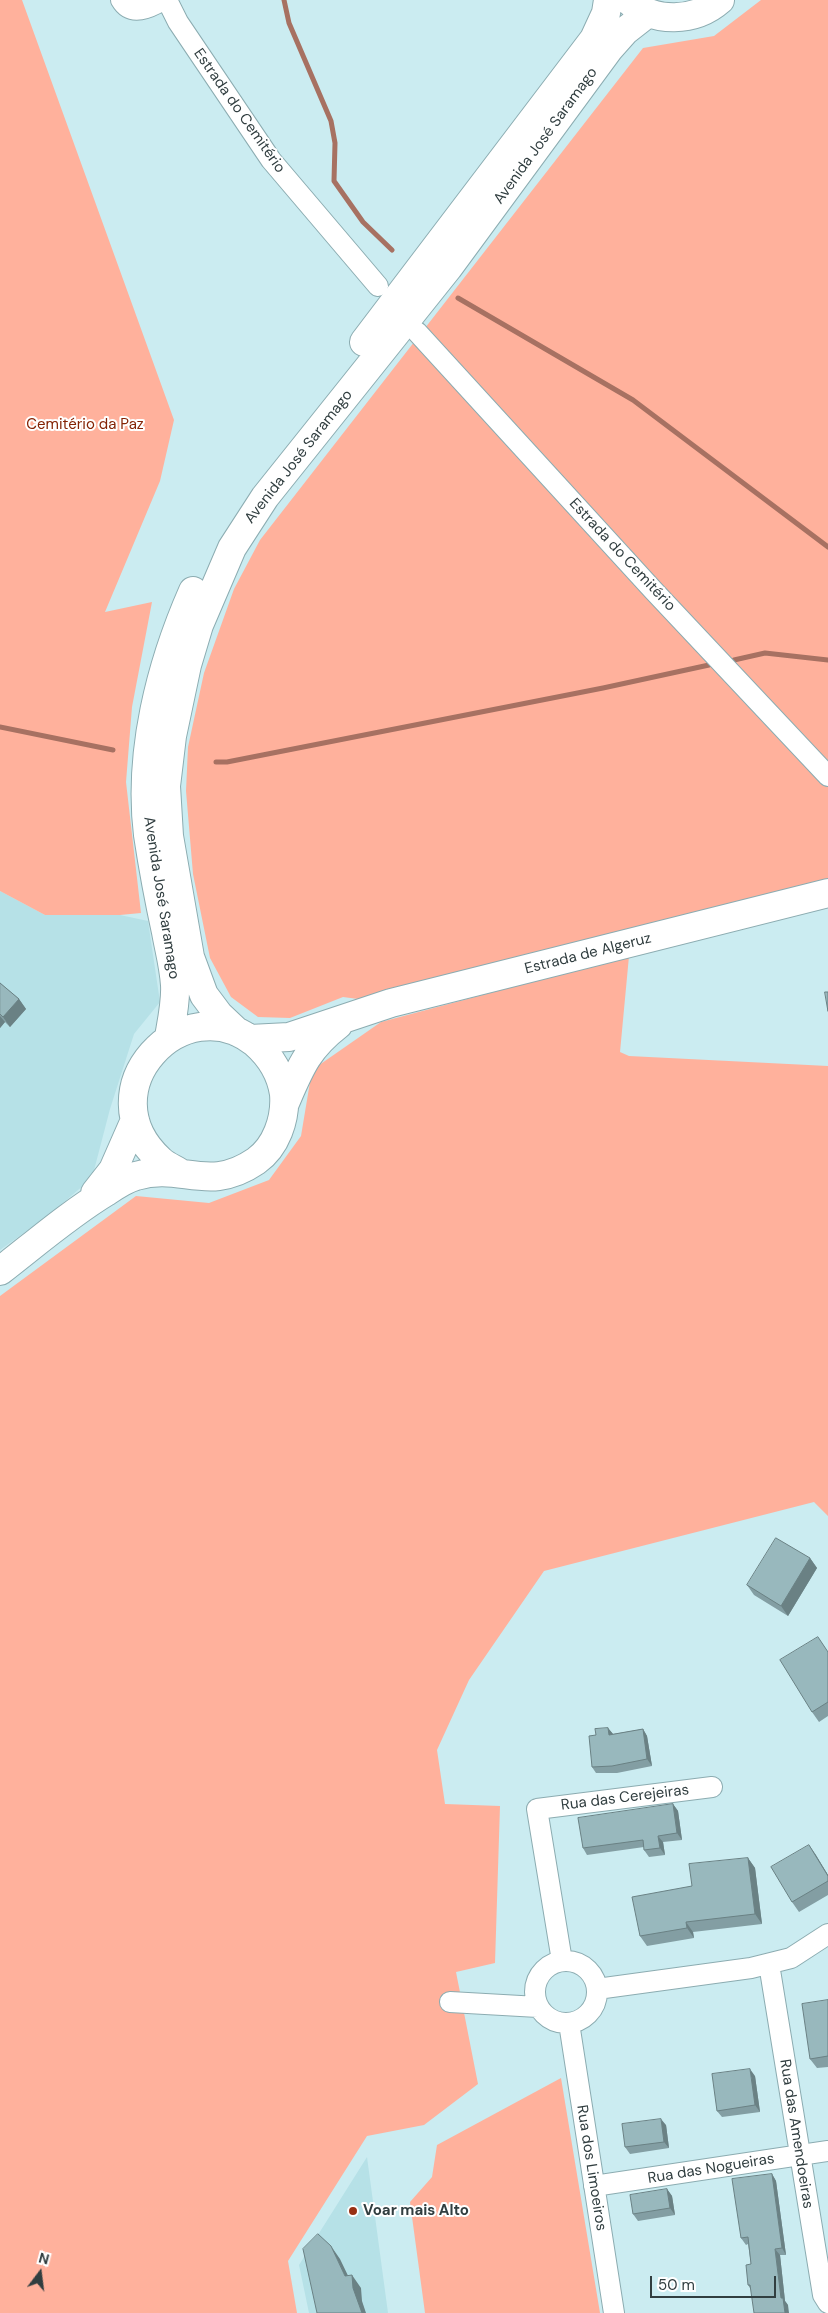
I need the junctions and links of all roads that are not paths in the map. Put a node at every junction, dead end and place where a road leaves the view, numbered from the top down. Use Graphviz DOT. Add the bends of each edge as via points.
graph roads {
  1 [pos="121,0"];
  2 [pos="163,0"];
  3 [pos="167,0"];
  4 [pos="608,0"];
  5 [pos="720,0"];
  6 [pos="638,6"];
  7 [pos="378,286"];
  8 [pos="417,332"];
  9 [pos="828,776"];
  10 [pos="828,893"];
  11 [pos="348,1017"];
  12 [pos="244,1036"];
  13 [pos="169,1037"];
  14 [pos="284,1102"];
  15 [pos="135,1120"];
  16 [pos="182,1174"];
  17 [pos="86,1203"];
  18 [pos="0,1271"];
  19 [pos="712,1786"];
  20 [pos="828,1934"];
  21 [pos="562,1961"];
  22 [pos="770,1964"];
  23 [pos="597,1989"];
  24 [pos="450,2002"];
  25 [pos="538,2007"];
  26 [pos="569,2023"];
  27 [pos="828,2151"];
  28 [pos="799,2155"];
  29 [pos="594,2186"];
  30 [pos="828,2303"];
  31 [pos="614,2313"];
  1 -- 2 [label="street" via="132,9 142,10"];
  3 -- 7 [label="street, Estrada do Cemitério" via="178,22 271,160"];
  4 -- 13 [label="main road, Avenida José Saramago" via="606,13 594,39 386,315 249,488 213,549 180,621 155,708 146,786 152,859 175,985"];
  5 -- 6 [label="main road, Avenida José Saramago" via="711,8 691,16 669,18"];
  6 -- 12 [label="main road, Avenida José Saramago" via="626,31 609,49 448,268 265,497 232,548 199,625 172,736 166,786 169,836 190,957 204,995 219,1015"];
  8 -- 9 [label="street, Estrada do Cemitério"];
  10 -- 11 [label="main road, Estrada de Algeruz" via="391,1003"];
  11 -- 12 [label="main road, Estrada de Algeruz" via="289,1037 271,1040"];
  11 -- 14 [label="main road, Estrada de Algeruz" via="312,1048"];
  12 -- 13 [label="main road, Estrada de Algeruz" via="214,1027 191,1029"];
  12 -- 14 [label="main road, Estrada de Algeruz" via="264,1051 275,1066"];
  13 -- 15 [label="main road, Estrada de Algeruz" via="151,1053 138,1073 133,1096"];
  14 -- 16 [label="main road, Estrada de Algeruz" via="282,1123 274,1142 243,1170 223,1177"];
  15 -- 16 [label="main road, Estrada de Algeruz" via="144,1143 161,1161"];
  15 -- 17 [label="main road, Estrada de Algeruz" via="112,1170"];
  16 -- 17 [label="main road, Estrada de Algeruz" via="135,1176"];
  17 -- 18 [label="main road, Estrada de Algeruz"];
  19 -- 21 [label="street, Rua das Cerejeiras" via="537,1809"];
  20 -- 22 [label="street" via="791,1958"];
  21 -- 23 [label="street" via="586,1968"];
  21 -- 25 [label="street" via="550,1964 535,1983 534,1996"];
  22 -- 23 [label="street"];
  22 -- 28 [label="street, Rua das Amendoeiras"];
  23 -- 26 [label="street" via="596,2001 590,2012 581,2020"];
  24 -- 25 [label="street"];
  25 -- 26 [label="street" via="546,2017"];
  26 -- 29 [label="street, Rua dos Limoeiros"];
  27 -- 28 [label="street, Rua das Nogueiras"];
  28 -- 29 [label="street, Rua das Nogueiras"];
  28 -- 30 [label="street, Rua das Amendoeiras" via="822,2295"];
  29 -- 31 [label="street, Rua dos Limoeiros"];
}
